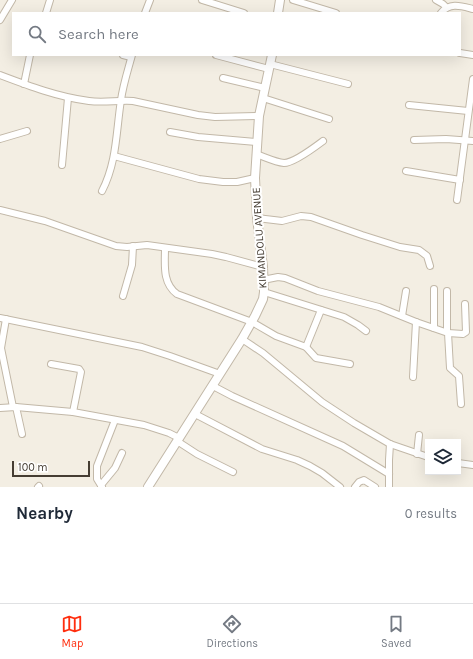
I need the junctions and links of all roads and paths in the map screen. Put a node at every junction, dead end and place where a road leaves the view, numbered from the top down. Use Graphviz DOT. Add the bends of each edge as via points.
graph roads {
  1 [pos="12,0"];
  2 [pos="50,0"];
  3 [pos="150,0"];
  4 [pos="202,0"];
  5 [pos="280,0"];
  6 [pos="293,0"];
  7 [pos="436,0"];
  8 [pos="446,8"];
  9 [pos="473,9"];
  10 [pos="46,12"];
  11 [pos="145,12"];
  12 [pos="241,12"];
  13 [pos="278,12"];
  14 [pos="333,12"];
  15 [pos="442,12"];
  16 [pos="1,16"];
  17 [pos="461,53"];
  18 [pos="473,54"];
  19 [pos="30,56"];
  20 [pos="131,56"];
  21 [pos="221,56"];
  22 [pos="272,56"];
  23 [pos="269,66"];
  24 [pos="0,75"];
  25 [pos="223,78"];
  26 [pos="473,79"];
  27 [pos="24,84"];
  28 [pos="348,84"];
  29 [pos="264,88"];
  30 [pos="68,98"];
  31 [pos="262,98"];
  32 [pos="121,100"];
  33 [pos="409,105"];
  34 [pos="468,111"];
  35 [pos="259,116"];
  36 [pos="329,119"];
  37 [pos="27,131"];
  38 [pos="170,132"];
  39 [pos="0,139"];
  40 [pos="414,140"];
  41 [pos="465,140"];
  42 [pos="323,141"];
  43 [pos="473,141"];
  44 [pos="257,142"];
  45 [pos="256,154"];
  46 [pos="114,156"];
  47 [pos="62,164"];
  48 [pos="406,172"];
  49 [pos="255,178"];
  50 [pos="460,180"];
  51 [pos="102,191"];
  52 [pos="458,200"];
  53 [pos="0,210"];
  54 [pos="256,218"];
  55 [pos="133,246"];
  56 [pos="165,248"];
  57 [pos="430,266"];
  58 [pos="263,267"];
  59 [pos="263,280"];
  60 [pos="434,289"];
  61 [pos="406,291"];
  62 [pos="447,291"];
  63 [pos="264,292"];
  64 [pos="123,296"];
  65 [pos="465,304"];
  66 [pos="321,310"];
  67 [pos="402,316"];
  68 [pos="3,318"];
  69 [pos="252,322"];
  70 [pos="416,322"];
  71 [pos="434,328"];
  72 [pos="366,331"];
  73 [pos="448,333"];
  74 [pos="242,339"];
  75 [pos="306,347"];
  76 [pos="51,364"];
  77 [pos="350,364"];
  78 [pos="220,374"];
  79 [pos="413,377"];
  80 [pos="213,386"];
  81 [pos="461,404"];
  82 [pos="14,407"];
  83 [pos="0,408"];
  84 [pos="73,412"];
  85 [pos="195,414"];
  86 [pos="115,420"];
  87 [pos="22,434"];
  88 [pos="419,435"];
  89 [pos="178,440"];
  90 [pos="390,444"];
  91 [pos="122,453"];
  92 [pos="417,454"];
  93 [pos="425,456"];
  94 [pos="461,463"];
  95 [pos="473,465"];
  96 [pos="233,472"];
  97 [pos="389,474"];
  98 [pos="101,486"];
  99 [pos="148,487"];
  100 [pos="340,487"];
  101 [pos="355,487"];
  102 [pos="375,487"];
  103 [pos="389,487"];
  1 -- 16 [label="street"];
  2 -- 10 [label="street"];
  3 -- 11 [label="street"];
  4 -- 12 [label="street"];
  5 -- 13 [label="street"];
  6 -- 14 [label="street"];
  7 -- 8 [label="street"];
  8 -- 9 [label="street" via="454,5"];
  8 -- 15 [label="street"];
  17 -- 18 [label="street"];
  19 -- 27 [label="street"];
  20 -- 32 [label="street"];
  21 -- 23 [label="street"];
  22 -- 23 [label="street, KIMANDOLU AVENUE"];
  23 -- 28 [label="street"];
  23 -- 29 [label="street, KIMANDOLU AVENUE"];
  24 -- 27 [label="street"];
  25 -- 29 [label="street"];
  26 -- 34 [label="street"];
  27 -- 30 [label="street"];
  29 -- 31 [label="street, KIMANDOLU AVENUE"];
  30 -- 32 [label="street" via="92,102"];
  30 -- 47 [label="street"];
  31 -- 35 [label="street, KIMANDOLU AVENUE"];
  31 -- 36 [label="street"];
  32 -- 35 [label="street" via="198,115"];
  32 -- 46 [label="street"];
  33 -- 34 [label="street"];
  34 -- 41 [label="street"];
  35 -- 44 [label="street, KIMANDOLU AVENUE"];
  37 -- 39 [label="street"];
  38 -- 44 [label="street"];
  40 -- 41 [label="street"];
  41 -- 43 [label="street"];
  41 -- 50 [label="street"];
  42 -- 45 [label="street" via="287,163"];
  44 -- 45 [label="street, KIMANDOLU AVENUE"];
  45 -- 49 [label="street, KIMANDOLU AVENUE"];
  46 -- 49 [label="street" via="199,179 237,182"];
  46 -- 51 [label="street"];
  48 -- 50 [label="street"];
  49 -- 54 [label="street, KIMANDOLU AVENUE"];
  50 -- 52 [label="street"];
  53 -- 55 [label="street" via="45,221 116,246"];
  54 -- 57 [label="street" via="282,221 301,216 311,217 372,239 419,250 426,256"];
  54 -- 58 [label="street, KIMANDOLU AVENUE"];
  55 -- 56 [label="street"];
  55 -- 64 [label="street" via="132,265"];
  56 -- 58 [label="street" via="226,256"];
  56 -- 69 [label="street" via="166,277 173,291"];
  58 -- 59 [label="street, KIMANDOLU AVENUE"];
  59 -- 63 [label="street, KIMANDOLU AVENUE"];
  59 -- 67 [label="street" via="281,277"];
  60 -- 71 [label="street"];
  61 -- 67 [label="street"];
  62 -- 73 [label="street"];
  63 -- 66 [label="street"];
  63 -- 69 [label="street, KIMANDOLU AVENUE"];
  65 -- 73 [label="street" via="466,332"];
  66 -- 72 [label="street" via="344,317"];
  66 -- 75 [label="street"];
  67 -- 70 [label="street"];
  68 -- 78 [label="street" via="142,347"];
  68 -- 82 [label="street" via="1,348"];
  69 -- 74 [label="street, KIMANDOLU AVENUE"];
  69 -- 75 [label="street" via="276,336"];
  70 -- 71 [label="street"];
  70 -- 79 [label="street"];
  71 -- 73 [label="street"];
  73 -- 81 [label="street" via="450,368 459,376"];
  74 -- 78 [label="street, KIMANDOLU AVENUE"];
  74 -- 90 [label="street" via="322,402"];
  75 -- 77 [label="street" via="316,358"];
  76 -- 84 [label="street" via="79,369 81,372"];
  78 -- 80 [label="street, KIMANDOLU AVENUE"];
  80 -- 85 [label="street, KIMANDOLU AVENUE"];
  80 -- 97 [label="street" via="343,446"];
  82 -- 83 [label="street"];
  82 -- 84 [label="street"];
  82 -- 87 [label="street"];
  84 -- 86 [label="street"];
  85 -- 89 [label="street, KIMANDOLU AVENUE"];
  85 -- 100 [label="street" via="262,449 310,466"];
  86 -- 89 [label="street" via="144,425 169,433"];
  86 -- 98 [label="street" via="96,466"];
  88 -- 92 [label="street"];
  89 -- 96 [label="street" via="205,459"];
  89 -- 99 [label="street, KIMANDOLU AVENUE"];
  90 -- 92 [label="street"];
  90 -- 97 [label="street"];
  91 -- 98 [label="street" via="115,468"];
  92 -- 93 [label="street"];
  94 -- 95 [label="street"];
  97 -- 103 [label="street"];
  101 -- 102 [label="street" via="364,480"];
}
